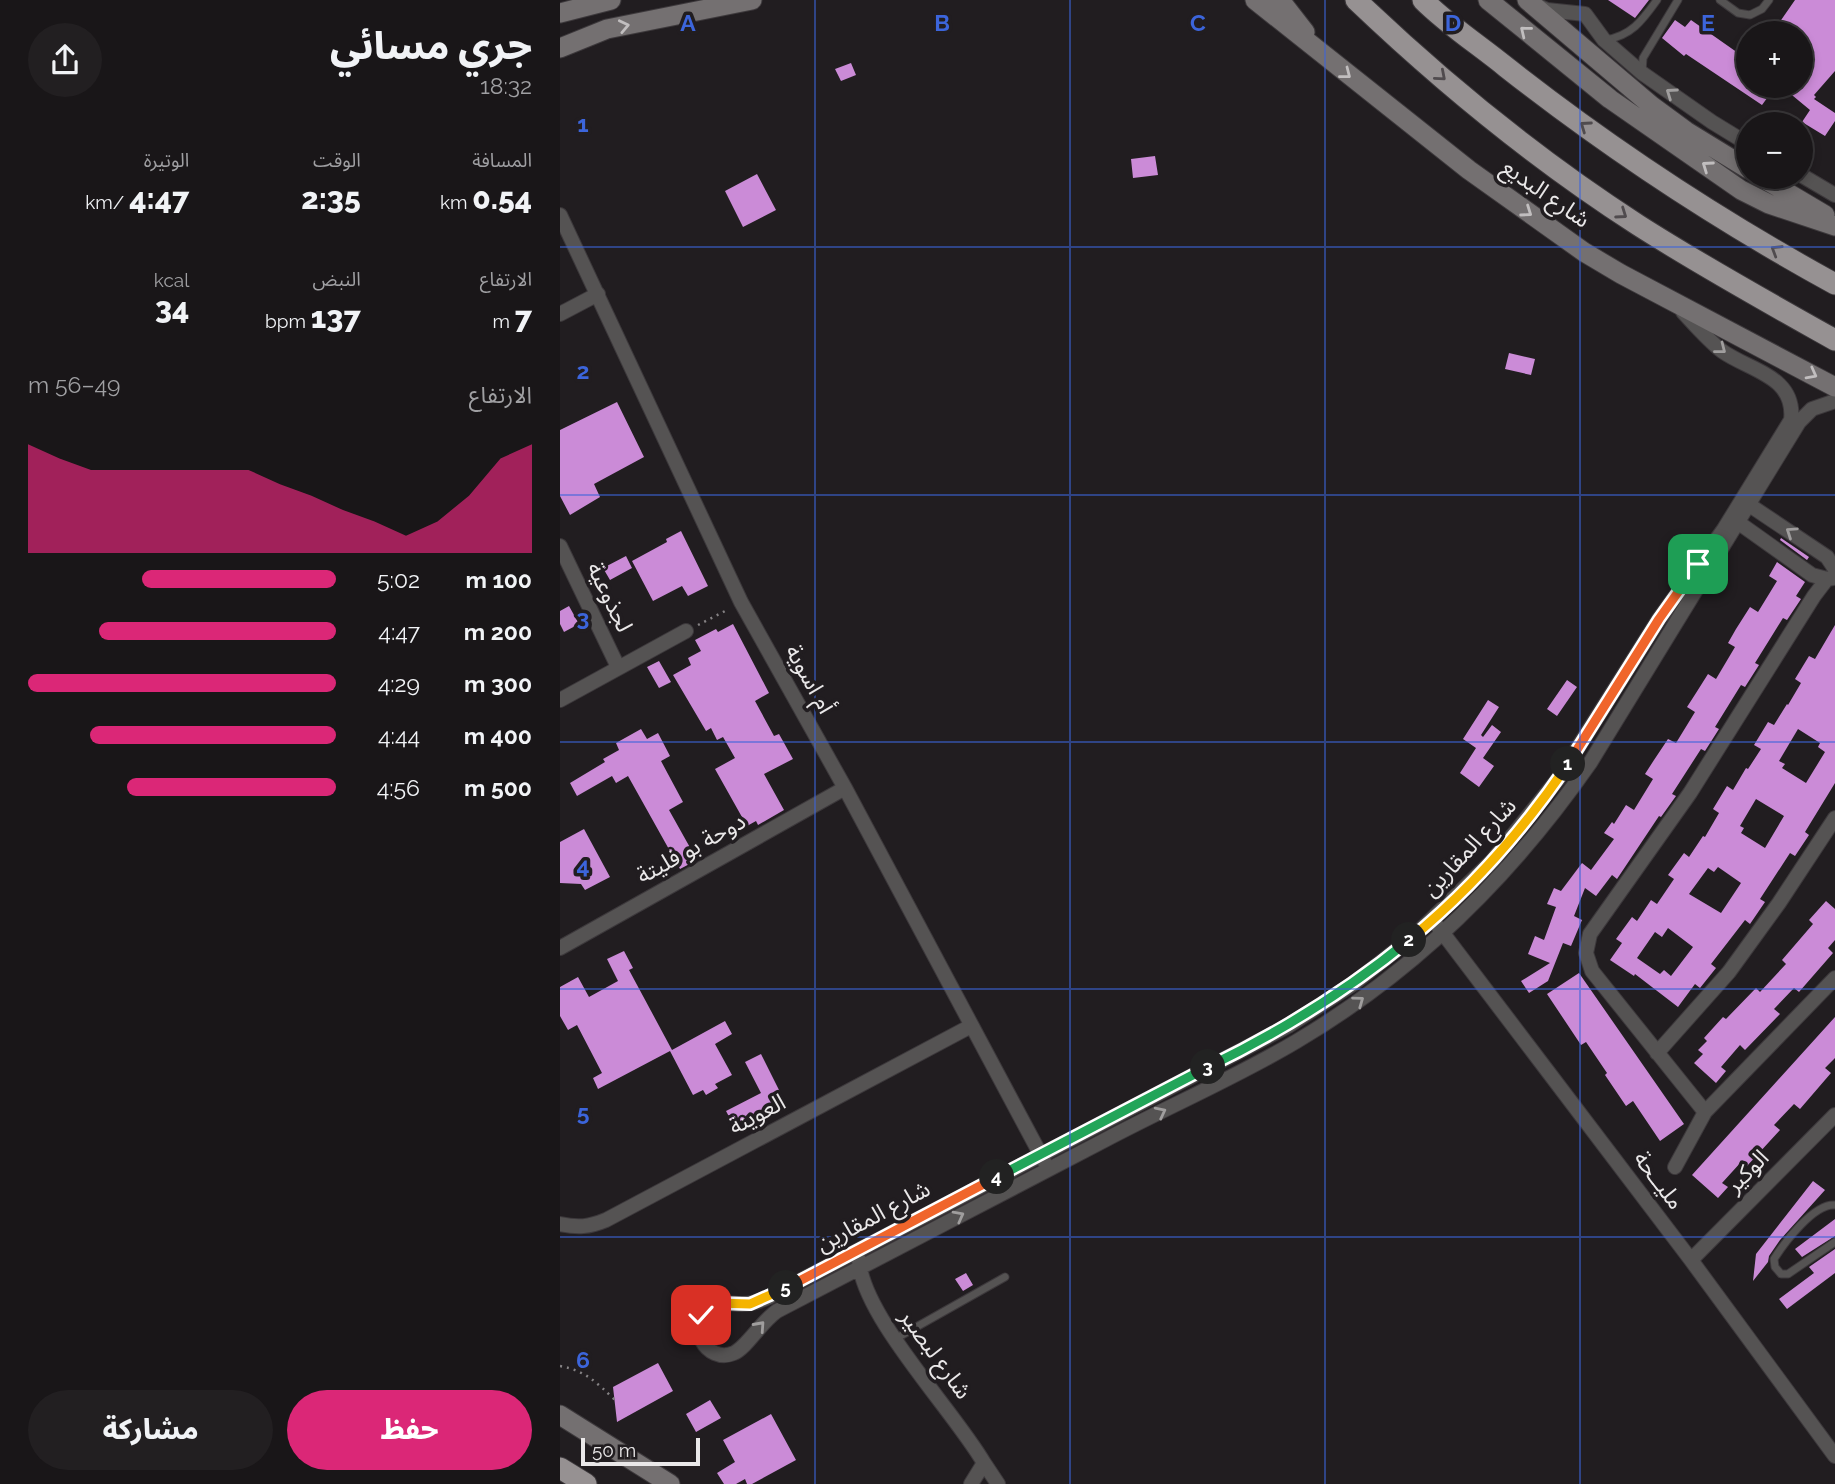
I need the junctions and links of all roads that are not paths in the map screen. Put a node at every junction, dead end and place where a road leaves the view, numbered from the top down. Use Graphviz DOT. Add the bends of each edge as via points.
graph roads {
  1 [pos="611,0"];
  2 [pos="752,0"];
  3 [pos="1255,0"];
  4 [pos="1264,0"];
  5 [pos="1280,0"];
  6 [pos="1356,0"];
  7 [pos="1488,0"];
  8 [pos="1657,0"];
  9 [pos="1678,0"];
  10 [pos="1720,0"];
  11 [pos="1769,0"];
  12 [pos="1425,2"];
  13 [pos="1529,2"];
  14 [pos="560,12"];
  15 [pos="1279,21"];
  16 [pos="1604,40"];
  17 [pos="560,48"];
  18 [pos="1322,55"];
  19 [pos="1642,73"];
  20 [pos="1736,137"];
  21 [pos="1736,162"];
  22 [pos="1813,182"];
  23 [pos="1781,189"];
  24 [pos="1835,195"];
  25 [pos="560,215"];
  26 [pos="1835,223"];
  27 [pos="1835,284"];
  28 [pos="598,294"];
  29 [pos="1672,300"];
  30 [pos="560,314"];
  31 [pos="1835,340"];
  32 [pos="1835,387"];
  33 [pos="1835,401"];
  34 [pos="1745,503"];
  35 [pos="1735,519"];
  36 [pos="560,546"];
  37 [pos="1832,575"];
  38 [pos="686,631"];
  39 [pos="618,667"];
  40 [pos="560,700"];
  41 [pos="845,788"];
  42 [pos="1835,818"];
  43 [pos="1432,919"];
  44 [pos="1442,934"];
  45 [pos="560,948"];
  46 [pos="1835,978"];
  47 [pos="971,1026"];
  48 [pos="1657,1053"];
  49 [pos="1705,1112"];
  50 [pos="1833,1121"];
  51 [pos="1040,1154"];
  52 [pos="1675,1167"];
  53 [pos="1049,1169"];
  54 [pos="1835,1205"];
  55 [pos="560,1224"];
  56 [pos="1835,1242"];
  57 [pos="863,1248"];
  58 [pos="1691,1260"];
  59 [pos="859,1268"];
  60 [pos="1005,1277"];
  61 [pos="895,1339"];
  62 [pos="560,1415"];
  63 [pos="1835,1456"];
  64 [pos="984,1463"];
  65 [pos="560,1468"];
  66 [pos="586,1484"];
  67 [pos="670,1484"];
  68 [pos="971,1484"];
  69 [pos="998,1484"];
  1 -- 14 [label="main road"];
  17 -- 2 [label="main road, one-way" via="607,29"];
  3 -- 15 [label="main road, شارع البديع"];
  4 -- 15 [label="main road"];
  5 -- 18 [label="main road"];
  6 -- 31 [label="highway, شارع البديع, one-way" via="1493,122 1564,174 1638,225"];
  26 -- 7 [label="main road, one-way" via="1769,204 1741,190 1610,99"];
  8 -- 16 [label="lane" via="1629,33"];
  9 -- 19 [label="lane" via="1643,58"];
  10 -- 11 [label="lane" via="1738,13 1751,15"];
  27 -- 12 [label="highway, one-way" via="1657,176 1535,89"];
  13 -- 16 [label="street" via="1547,10 1585,14"];
  13 -- 21 [label="main road" via="1652,106"];
  15 -- 18 [label="main road, شارع البديع"];
  16 -- 19 [label="street"];
  18 -- 29 [label="main road, شارع البديع, one-way" via="1541,221 1621,274"];
  20 -- 19 [label="street, one-way"];
  22 -- 24 [label="street"];
  23 -- 26 [label="main road"];
  25 -- 28 [label="street, أم اسوية"];
  28 -- 30 [label="street"];
  28 -- 41 [label="street, أم اسوية" via="741,602"];
  29 -- 32 [label="main road, شارع البديع, one-way"];
  29 -- 34 [label="street, شارع المقارين, one-way" via="1719,348 1777,382 1791,402 1788,428"];
  33 -- 34 [label="street, شارع المقارين" via="1804,415"];
  34 -- 35 [label="street, شارع المقارين"];
  37 -- 34 [label="street, one-way" via="1827,557"];
  35 -- 37 [label="street" via="1812,575"];
  35 -- 43 [label="street, شارع المقارين" via="1659,619 1537,807 1492,861"];
  35 -- 44 [label="street, شارع المقارين" via="1564,800 1507,870"];
  36 -- 39 [label="street, لجذوعية"];
  37 -- 48 [label="street" via="1814,596 1690,793 1590,934 1586,953 1592,971"];
  38 -- 39 [label="street, لجذوعية"];
  39 -- 40 [label="street, لجذوعية"];
  41 -- 45 [label="street, دوحة بو فليتة"];
  41 -- 47 [label="street, أم اسوية"];
  42 -- 48 [label="street" via="1729,972"];
  43 -- 44 [label="street, مليــحة"];
  43 -- 51 [label="street, شارع المقارين" via="1363,976 1288,1026"];
  53 -- 44 [label="street, شارع المقارين, one-way" via="1296,1042 1357,1003"];
  44 -- 58 [label="street, مليــحة"];
  46 -- 49 [label="street"];
  47 -- 51 [label="street, أم اسوية"];
  47 -- 55 [label="street, العوينة" via="606,1220 587,1227"];
  48 -- 49 [label="street"];
  49 -- 52 [label="street"];
  50 -- 58 [label="street, الوكير"];
  51 -- 53 [label="street, أم اسوية"];
  51 -- 57 [label="street, شارع المقارين"];
  59 -- 53 [label="street, شارع المقارين, one-way"];
  54 -- 56 [label="lane" via="1817,1210 1804,1223 1774,1259 1775,1267 1788,1274"];
  57 -- 59 [label="street"];
  57 -- 59 [label="street, شارع المقارين, one-way" via="760,1301 711,1306 699,1321 701,1341 716,1353 736,1352 777,1311"];
  58 -- 63 [label="street, مليــحة"];
  59 -- 61 [label="street, شارع لبصير"];
  60 -- 61 [label="lane"];
  61 -- 64 [label="street, شارع لبصير"];
  62 -- 67 [label="main road"];
  64 -- 68 [label="street"];
  64 -- 69 [label="street, شارع لبصير"];
  65 -- 66 [label="highway"];
}
